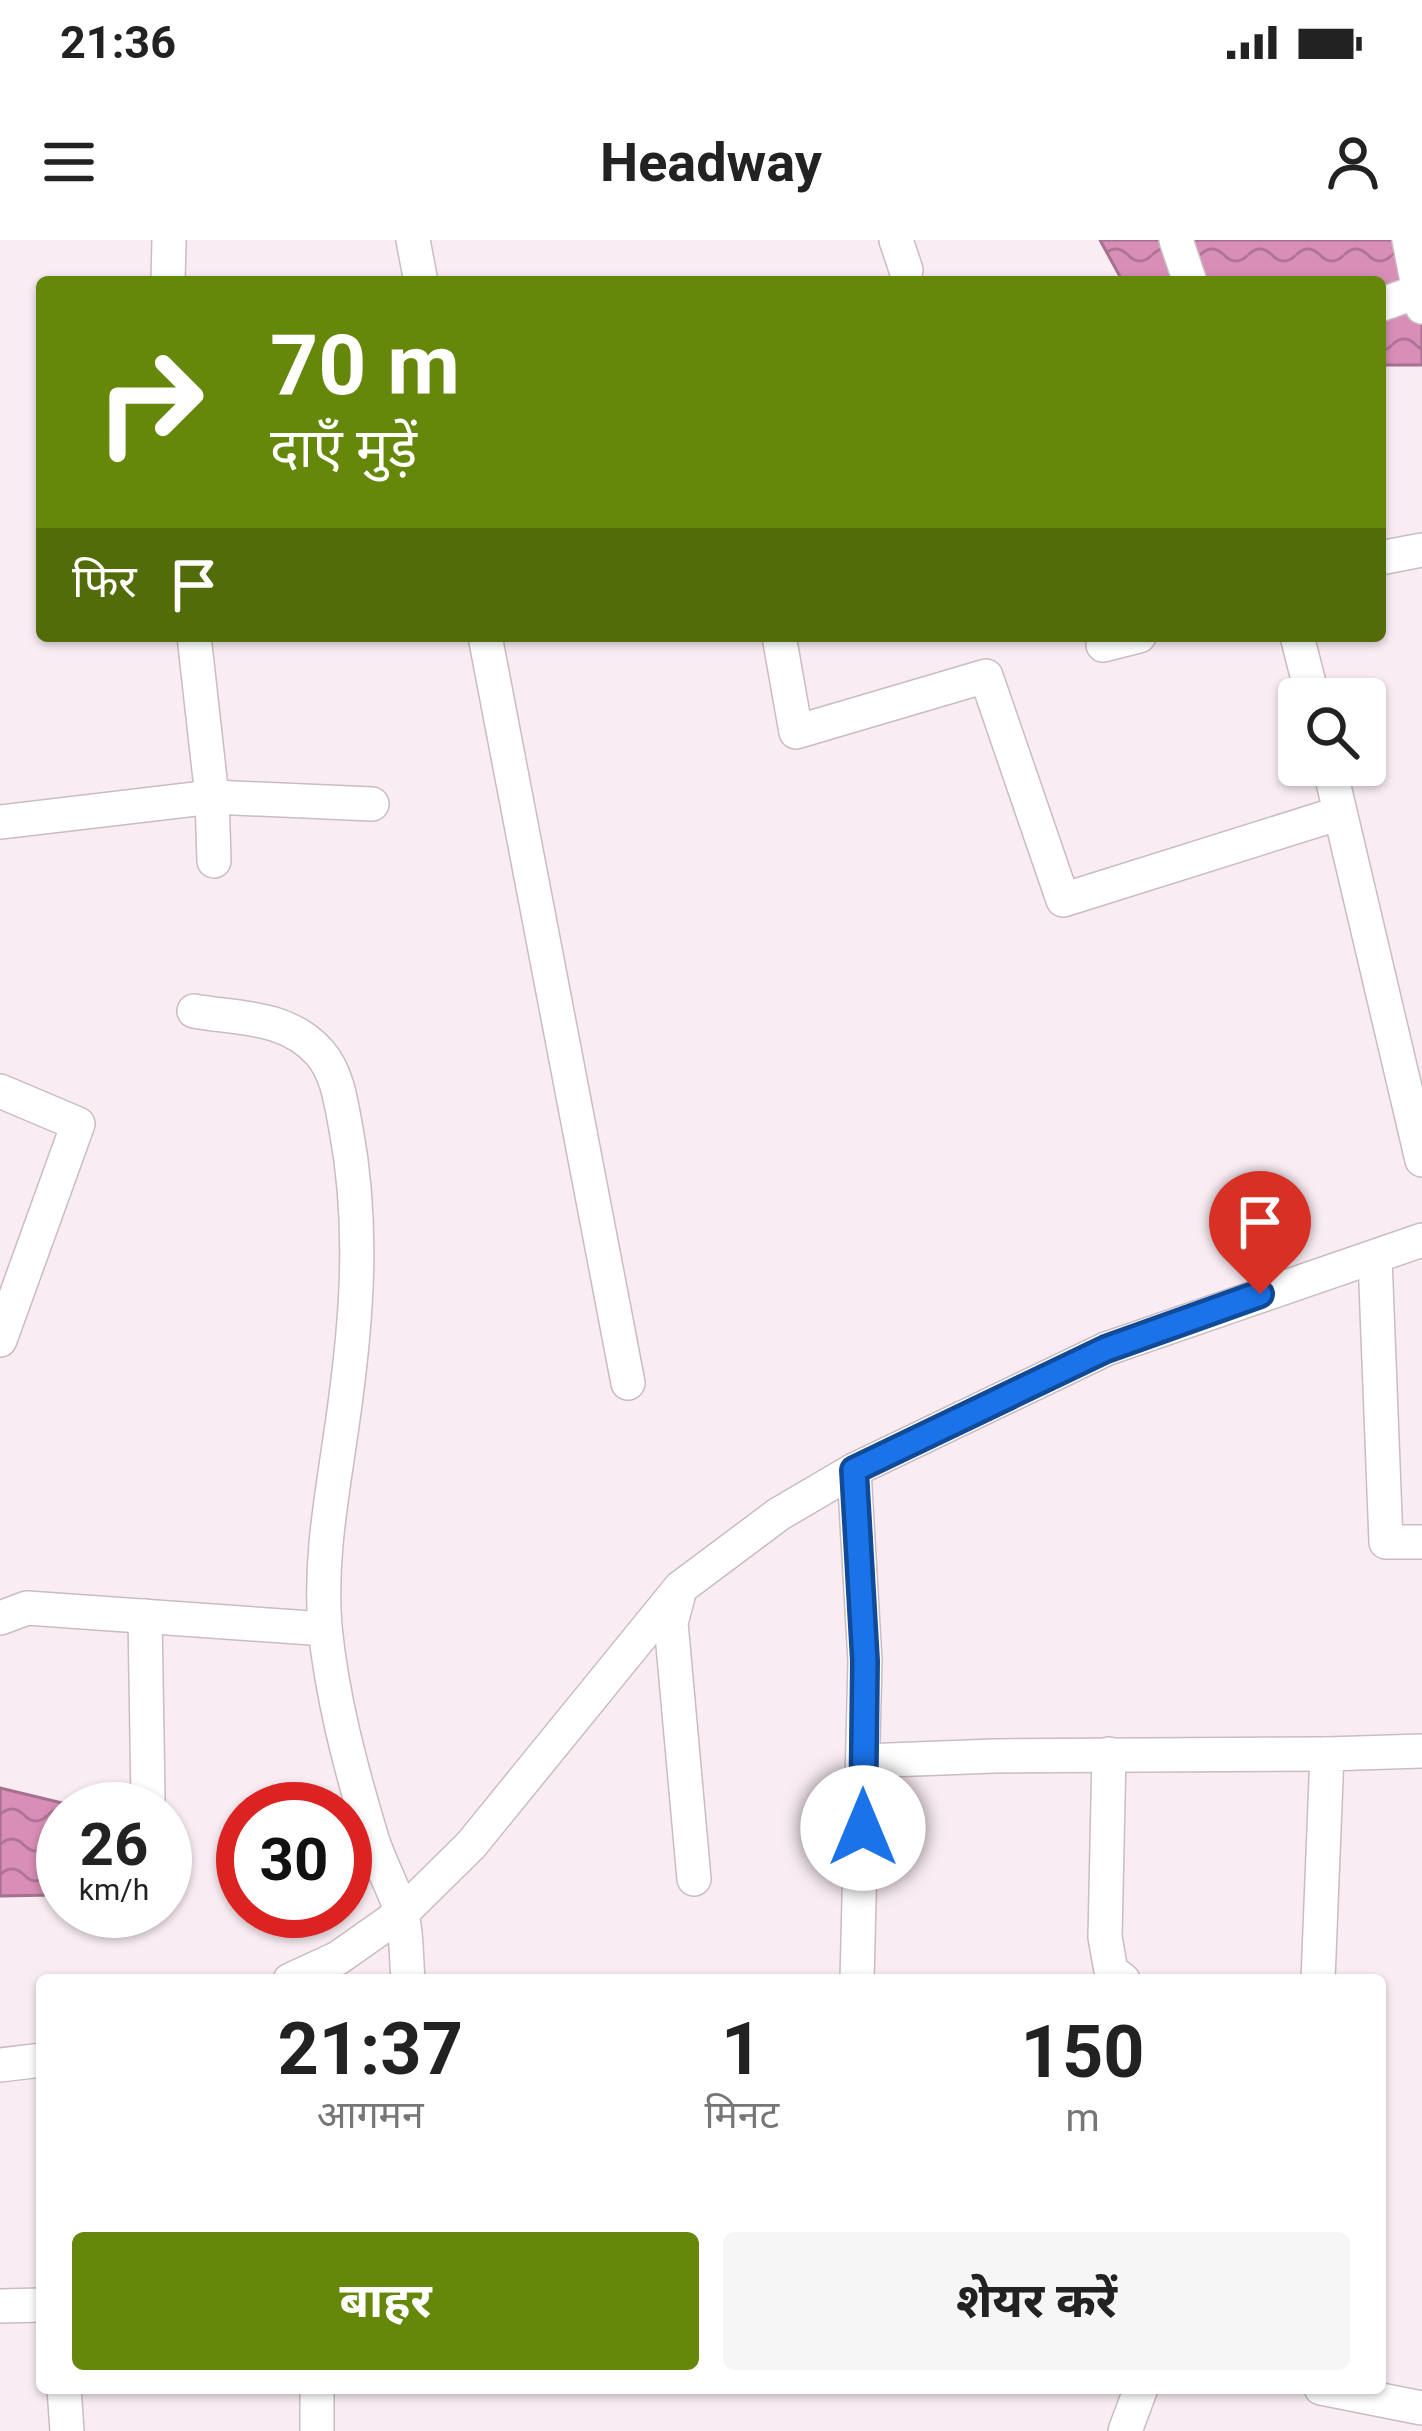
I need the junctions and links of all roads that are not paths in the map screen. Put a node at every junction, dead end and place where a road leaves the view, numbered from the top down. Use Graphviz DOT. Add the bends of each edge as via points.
graph roads {
  1 [pos="169,240"];
  2 [pos="413,240"];
  3 [pos="1176,240"];
  4 [pos="1409,240"];
  5 [pos="168,276"];
  6 [pos="420,276"];
  7 [pos="1188,276"];
  8 [pos="1420,299"];
  9 [pos="1386,304"];
  10 [pos="1422,550"];
  11 [pos="1386,558"];
  12 [pos="195,642"];
  13 [pos="486,642"];
  14 [pos="780,642"];
  15 [pos="1115,642"];
  16 [pos="1299,642"];
  17 [pos="1103,645"];
  18 [pos="1308,678"];
  19 [pos="1334,786"];
  20 [pos="212,796"];
  21 [pos="373,804"];
  22 [pos="1340,813"];
  23 [pos="0,822"];
  24 [pos="214,861"];
  25 [pos="194,1010"];
  26 [pos="0,1090"];
  27 [pos="1422,1160"];
  28 [pos="1422,1240"];
  29 [pos="1375,1258"];
  30 [pos="0,1340"];
  31 [pos="628,1383"];
  32 [pos="854,1470"];
  33 [pos="1422,1542"];
  34 [pos="680,1588"];
  35 [pos="145,1616"];
  36 [pos="0,1618"];
  37 [pos="326,1629"];
  38 [pos="1422,1751"];
  39 [pos="1109,1754"];
  40 [pos="1327,1754"];
  41 [pos="863,1761"];
  42 [pos="148,1782"];
  43 [pos="694,1879"];
  44 [pos="402,1912"];
  45 [pos="303,1974"];
  46 [pos="407,1974"];
  47 [pos="857,1974"];
  48 [pos="1116,1974"];
  49 [pos="1318,1974"];
  50 [pos="36,2061"];
  51 [pos="0,2066"];
  52 [pos="36,2305"];
  53 [pos="0,2306"];
  54 [pos="64,2394"];
  55 [pos="316,2394"];
  56 [pos="1139,2394"];
  57 [pos="1352,2394"];
  58 [pos="1422,2408"];
  59 [pos="67,2431"];
  60 [pos="317,2431"];
  61 [pos="1125,2431"];
  1 -- 5 [label="street"];
  2 -- 6 [label="street"];
  3 -- 7 [label="street"];
  4 -- 8 [label="street"];
  8 -- 9 [label="street"];
  10 -- 11 [label="street"];
  12 -- 20 [label="street"];
  13 -- 31 [label="street"];
  14 -- 22 [label="street" via="796,732 986,676 1064,901"];
  15 -- 17 [label="street"];
  16 -- 18 [label="street"];
  19 -- 22 [label="street"];
  20 -- 21 [label="street"];
  20 -- 23 [label="street"];
  20 -- 24 [label="street"];
  22 -- 27 [label="street"];
  25 -- 37 [label="street" via="285,1028 320,1052 340,1098 358,1263 326,1526"];
  26 -- 30 [label="street" via="78,1124"];
  28 -- 29 [label="street"];
  29 -- 32 [label="street" via="1106,1349"];
  29 -- 33 [label="street" via="1386,1542"];
  32 -- 34 [label="street"];
  32 -- 41 [label="street"];
  34 -- 43 [label="street" via="671,1623"];
  34 -- 44 [label="street" via="471,1844"];
  35 -- 36 [label="street" via="26,1608"];
  35 -- 37 [label="street"];
  35 -- 42 [label="street"];
  37 -- 44 [label="street" via="346,1748"];
  38 -- 40 [label="street"];
  39 -- 40 [label="street"];
  39 -- 41 [label="street"];
  39 -- 48 [label="street" via="1105,1937"];
  40 -- 49 [label="street"];
  41 -- 47 [label="street"];
  44 -- 45 [label="street"];
  44 -- 46 [label="street"];
  50 -- 51 [label="street"];
  52 -- 53 [label="street"];
  54 -- 59 [label="street"];
  55 -- 60 [label="street"];
  56 -- 61 [label="street"];
  57 -- 58 [label="street"];
}
